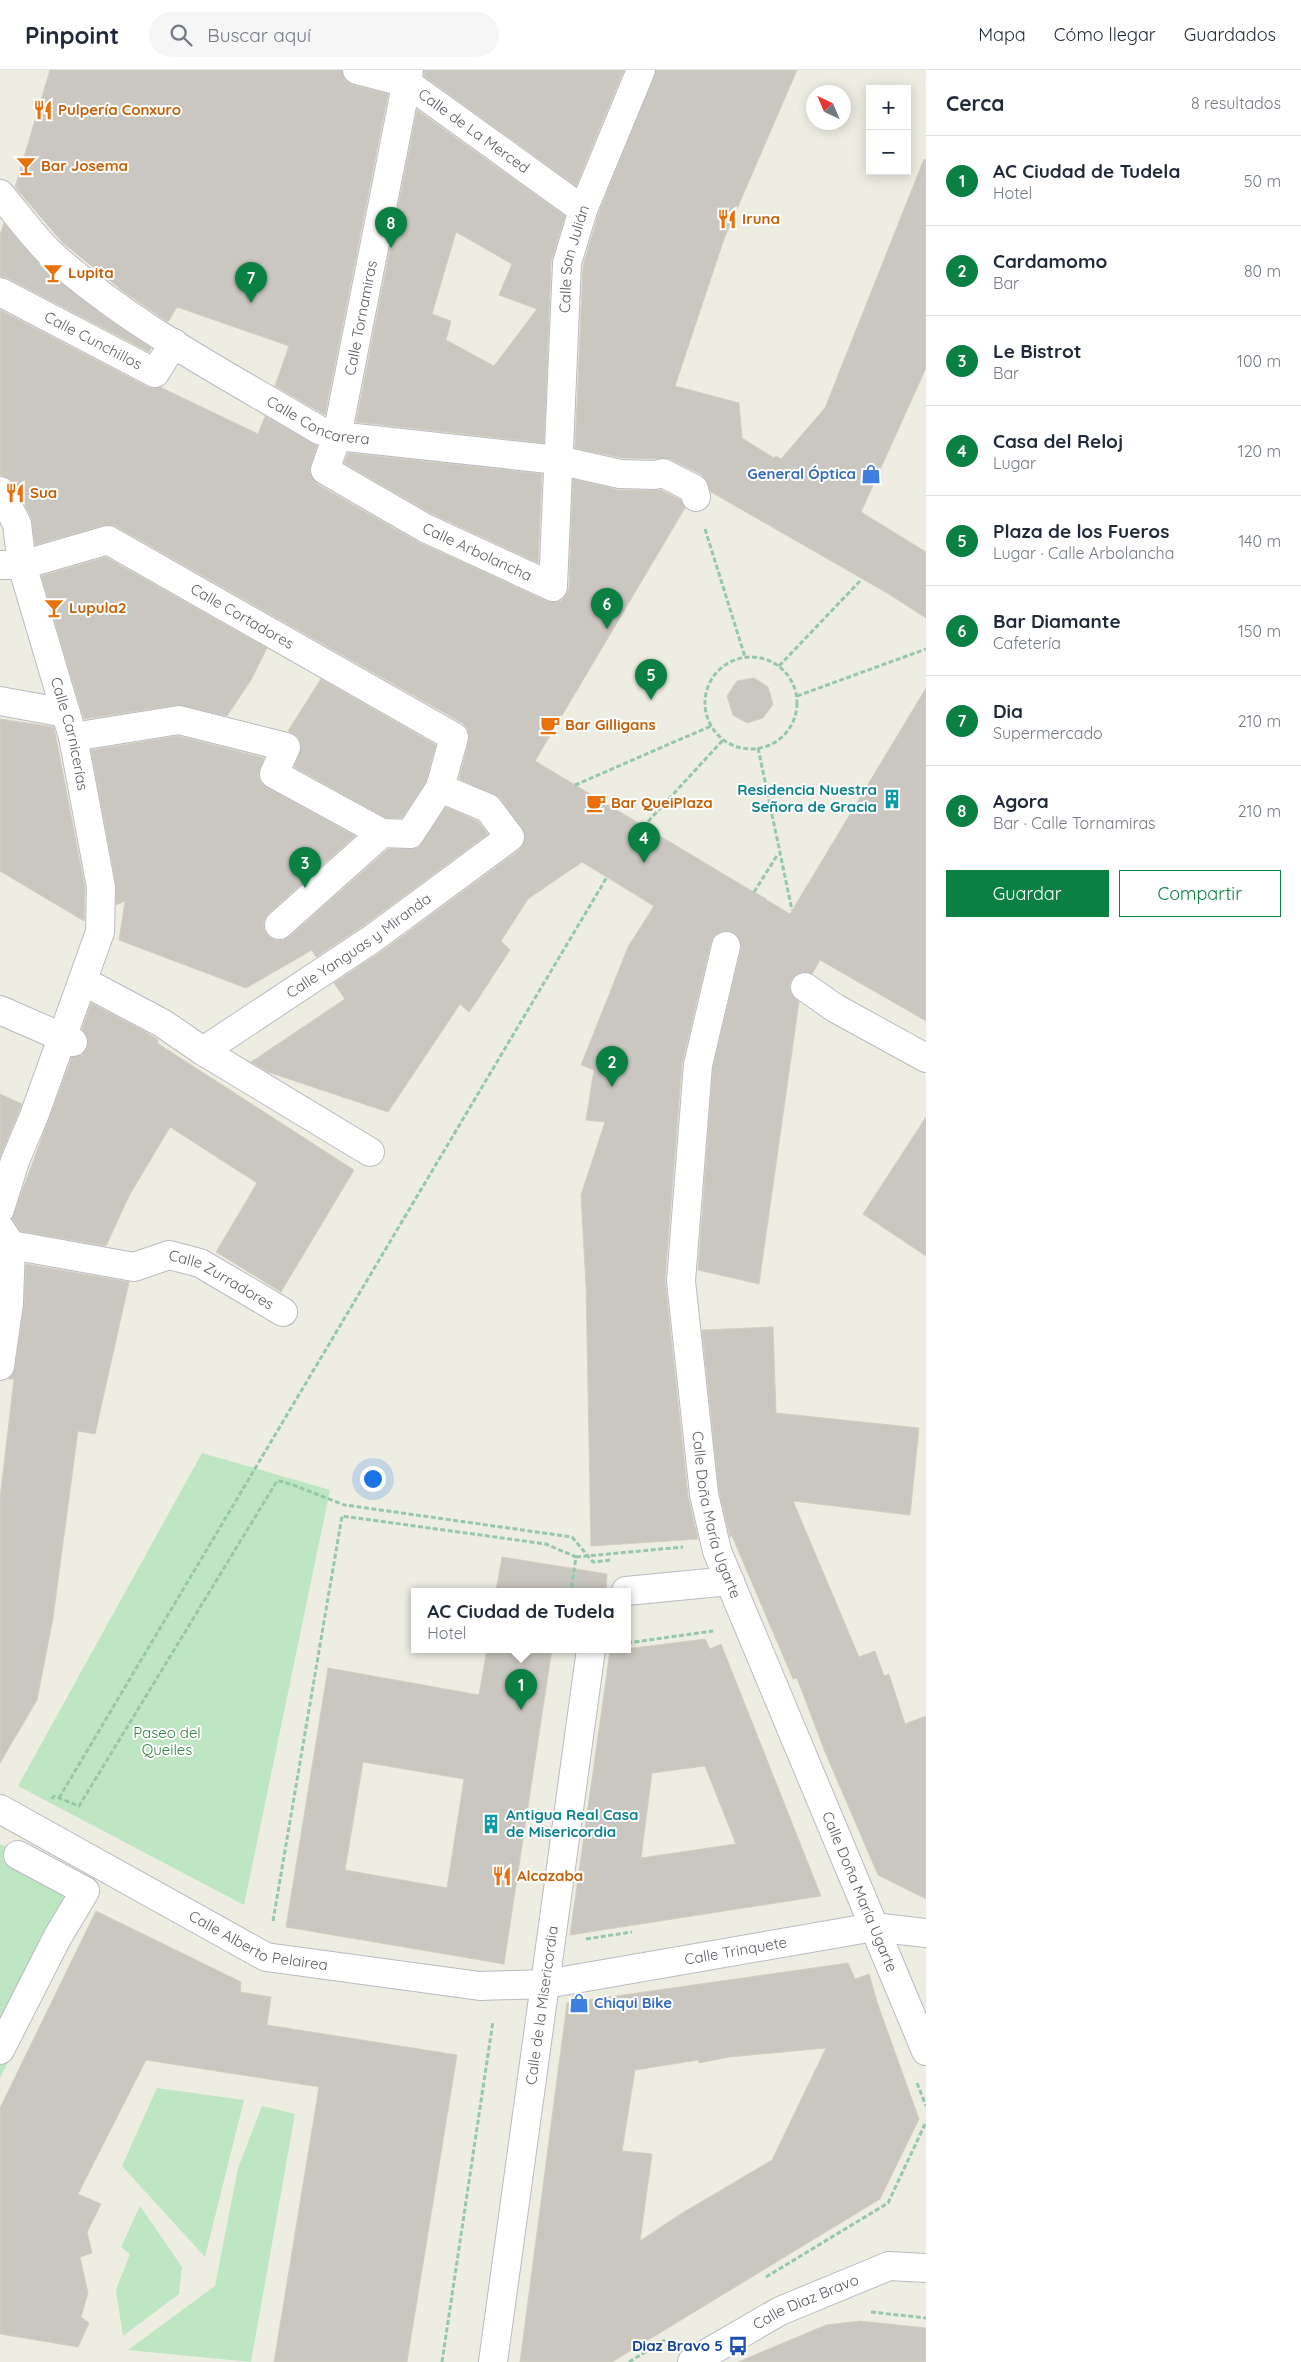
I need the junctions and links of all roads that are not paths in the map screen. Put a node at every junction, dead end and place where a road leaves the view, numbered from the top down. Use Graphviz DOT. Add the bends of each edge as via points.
graph roads {
  1 [pos="357,70"];
  2 [pos="641,70"];
  3 [pos="408,76"];
  4 [pos="0,194"];
  5 [pos="583,210"];
  6 [pos="0,292"];
  7 [pos="174,344"];
  8 [pos="338,436"];
  9 [pos="558,460"];
  10 [pos="0,491"];
  11 [pos="696,497"];
  12 [pos="11,565"];
  13 [pos="0,701"];
  14 [pos="69,725"];
  15 [pos="440,788"];
  16 [pos="382,833"];
  17 [pos="279,925"];
  18 [pos="726,946"];
  19 [pos="84,981"];
  20 [pos="805,987"];
  21 [pos="0,1010"];
  22 [pos="67,1040"];
  23 [pos="203,1051"];
  24 [pos="926,1058"];
  25 [pos="370,1152"];
  26 [pos="0,1209"];
  27 [pos="6,1237"];
  28 [pos="283,1312"];
  29 [pos="1,1351"];
  30 [pos="730,1581"];
  31 [pos="631,1591"];
  32 [pos="591,1653"];
  33 [pos="0,1809"];
  34 [pos="18,1855"];
  35 [pos="874,1927"];
  36 [pos="926,1933"];
  37 [pos="546,1984"];
  38 [pos="0,2050"];
  39 [pos="926,2051"];
  40 [pos="926,2268"];
  41 [pos="493,2362"];
  42 [pos="692,2362"];
  1 -- 3 [label="street, Calle de La Merced"];
  2 -- 5 [label="street, Calle San Julián"];
  3 -- 5 [label="street, Calle de La Merced"];
  3 -- 8 [label="street, Calle Tornamiras"];
  4 -- 7 [label="street, Calle Concarera" via="51,254 104,298"];
  5 -- 9 [label="street, Calle San Julián" via="567,264"];
  6 -- 7 [label="street, Calle Cunchillos" via="155,373"];
  7 -- 8 [label="street, Calle Concarera" via="320,430"];
  8 -- 9 [label="street, Calle Concarera"];
  8 -- 9 [label="street, Calle Arbolancha" via="324,470 425,528 553,587"];
  9 -- 11 [label="street, Calle Concarera" via="620,474 654,476 663,473 694,489"];
  10 -- 12 [label="street, Calle Carnicerías" via="17,524"];
  12 -- 14 [label="street, Calle Carnicerías"];
  12 -- 15 [label="street, Calle Cortadores" via="108,540 454,737"];
  13 -- 14 [label="street"];
  14 -- 16 [label="street" via="179,720 286,747 274,774"];
  14 -- 19 [label="street, Calle Carnicerías" via="102,887 100,931"];
  15 -- 16 [label="street" via="410,834"];
  15 -- 23 [label="street, Calle Yanguas y Miranda" via="488,808 510,837 372,939"];
  16 -- 17 [label="street"];
  18 -- 30 [label="street, Calle Doña María Ugarte" via="698,1065 681,1281 704,1494 716,1544"];
  19 -- 22 [label="street"];
  19 -- 23 [label="street" via="162,1023"];
  20 -- 24 [label="street" via="835,1008"];
  21 -- 22 [label="street"];
  22 -- 26 [label="street" via="15,1161"];
  23 -- 25 [label="street"];
  27 -- 28 [label="street, Calle Zurradores" via="134,1267 169,1255 200,1263"];
  27 -- 29 [label="street, Calle Zurradores" via="9,1303"];
  30 -- 31 [label="street"];
  30 -- 35 [label="street, Calle Doña María Ugarte"];
  32 -- 37 [label="street, Calle de la Misericordia"];
  33 -- 37 [label="street, Calle Alberto Pelairea" via="266,1957 480,1986"];
  34 -- 38 [label="street" via="85,1891 57,1938"];
  35 -- 36 [label="street, Calle Trinquete"];
  35 -- 37 [label="street, Calle Trinquete"];
  35 -- 39 [label="street, Calle Doña María Ugarte"];
  37 -- 41 [label="street, Calle de la Misericordia"];
  40 -- 42 [label="street, Calle Diaz Bravo" via="889,2266 782,2310"];
}
